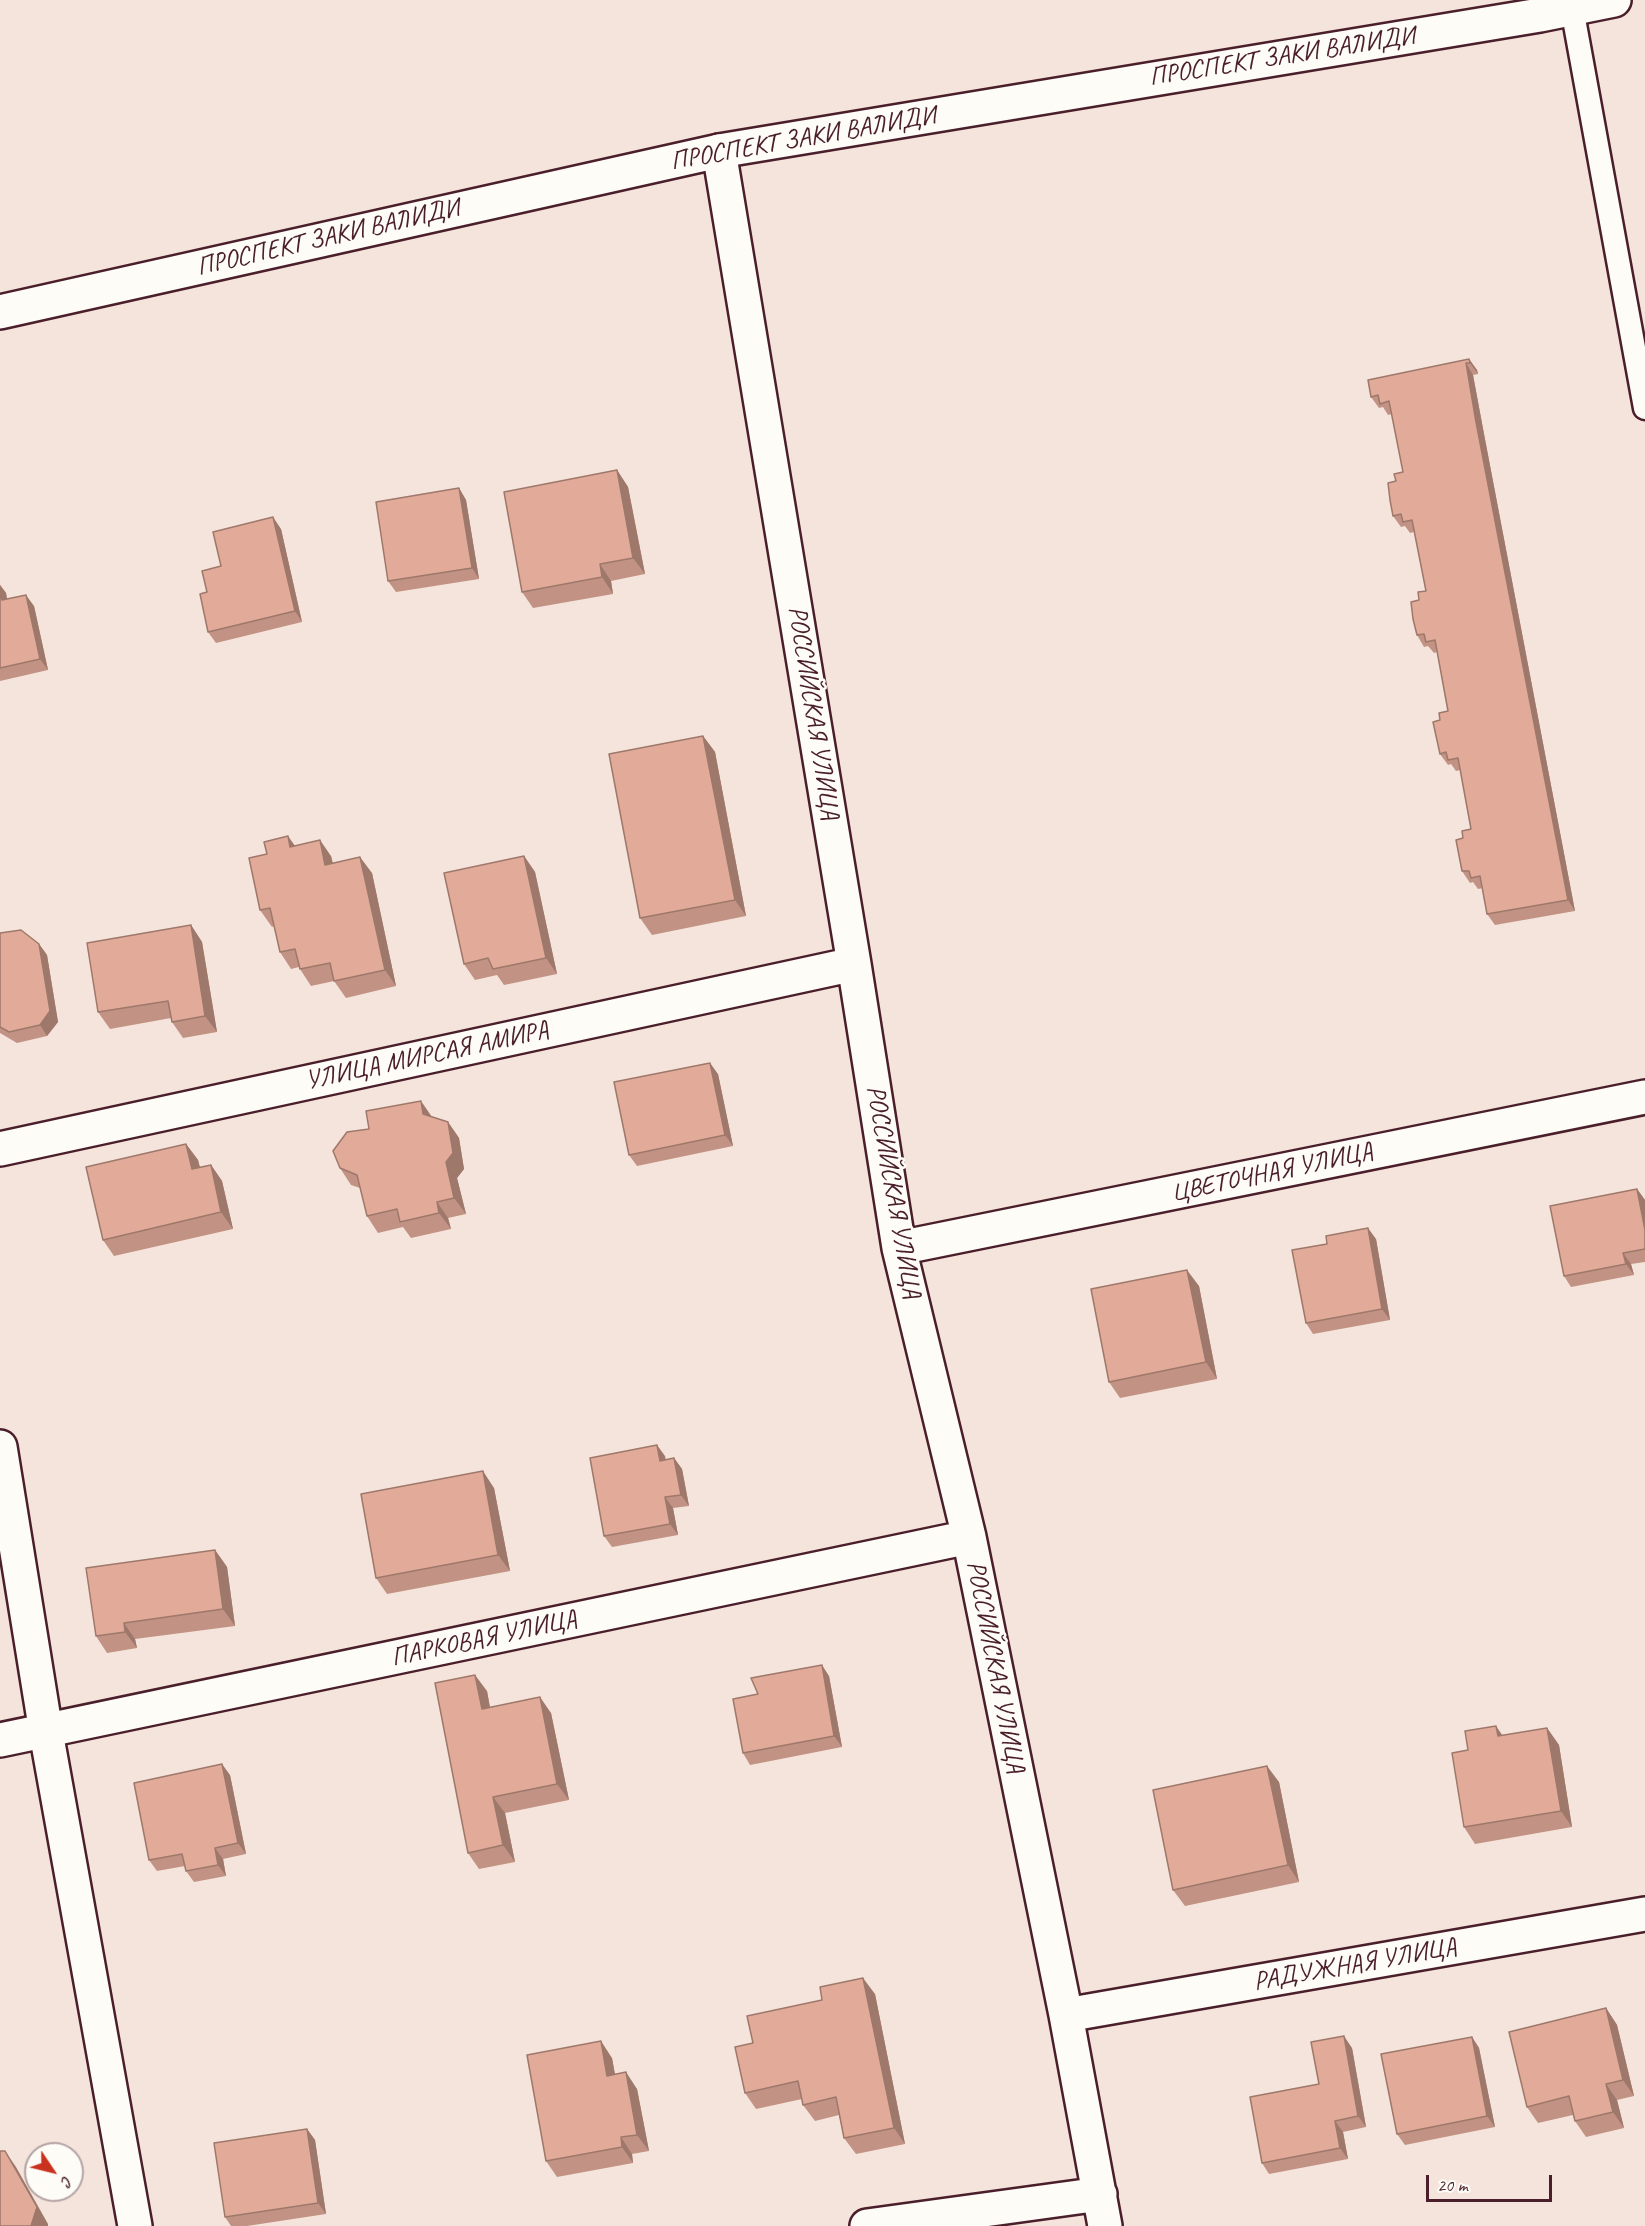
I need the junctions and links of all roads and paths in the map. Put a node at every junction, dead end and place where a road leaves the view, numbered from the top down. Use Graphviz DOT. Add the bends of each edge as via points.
graph roads {
  1 [pos="1614,0"];
  2 [pos="1572,8"];
  3 [pos="719,151"];
  4 [pos="0,312"];
  5 [pos="1645,408"];
  6 [pos="854,964"];
  7 [pos="1645,1097"];
  8 [pos="0,1149"];
  9 [pos="899,1248"];
  10 [pos="0,1447"];
  11 [pos="969,1537"];
  12 [pos="46,1731"];
  13 [pos="0,1740"];
  14 [pos="1645,1914"];
  15 [pos="1066,2015"];
  16 [pos="1100,2194"];
  17 [pos="135,2226"];
  18 [pos="867,2226"];
  19 [pos="1105,2226"];
  1 -- 2 [label="street, ПРОСПЕКТ ЗАКИ ВАЛИДИ"];
  2 -- 3 [label="street, ПРОСПЕКТ ЗАКИ ВАЛИДИ"];
  2 -- 5 [label="lane"];
  3 -- 4 [label="street, ПРОСПЕКТ ЗАКИ ВАЛИДИ"];
  3 -- 6 [label="street, РОССИЙСКАЯ УЛИЦА"];
  6 -- 8 [label="street, УЛИЦА МИРСАЯ АМИРА"];
  6 -- 9 [label="street, РОССИЙСКАЯ УЛИЦА"];
  7 -- 9 [label="street, ЦВЕТОЧНАЯ УЛИЦА"];
  9 -- 11 [label="street, РОССИЙСКАЯ УЛИЦА"];
  10 -- 12 [label="street"];
  11 -- 12 [label="street, ПАРКОВАЯ УЛИЦА"];
  11 -- 15 [label="street, РОССИЙСКАЯ УЛИЦА"];
  12 -- 13 [label="street, ПАРКОВАЯ УЛИЦА"];
  12 -- 17 [label="street"];
  14 -- 15 [label="street, РАДУЖНАЯ УЛИЦА"];
  15 -- 16 [label="street, РОССИЙСКАЯ УЛИЦА"];
  16 -- 18 [label="street"];
  16 -- 19 [label="street, РОССИЙСКАЯ УЛИЦА"];
}
